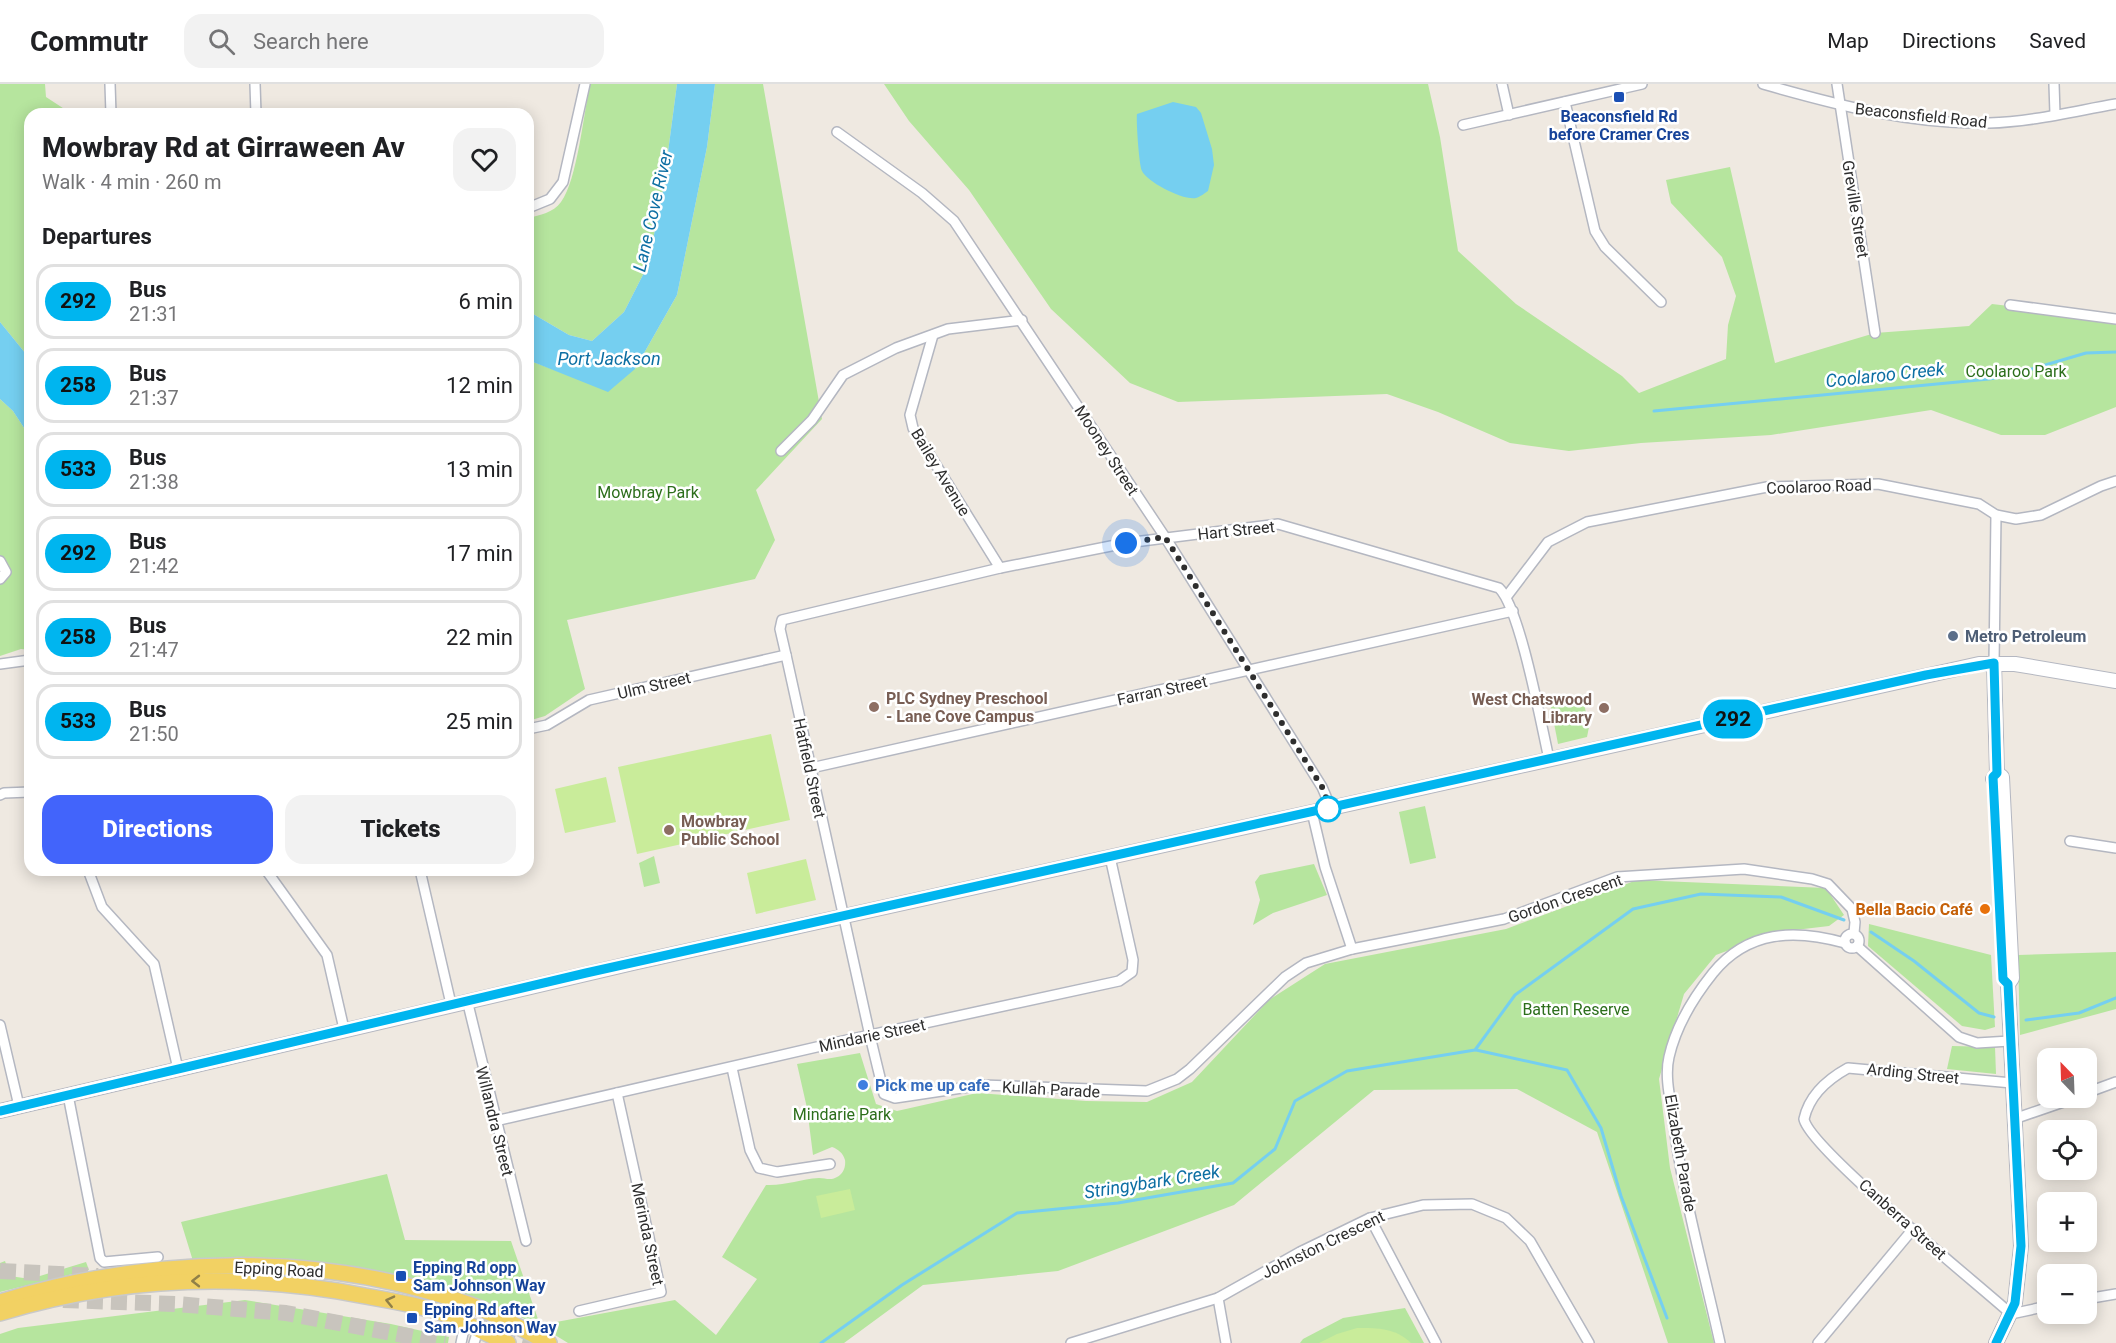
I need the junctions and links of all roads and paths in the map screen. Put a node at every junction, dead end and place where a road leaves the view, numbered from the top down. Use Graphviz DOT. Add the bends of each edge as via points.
graph roads {
  1 [pos="110,84"];
  2 [pos="255,84"];
  3 [pos="585,84"];
  4 [pos="1502,84"];
  5 [pos="1642,84"];
  6 [pos="1763,84"];
  7 [pos="1837,84"];
  8 [pos="2054,84"];
  9 [pos="1565,102"];
  10 [pos="2116,104"];
  11 [pos="1840,106"];
  12 [pos="111,108"];
  13 [pos="256,108"];
  14 [pos="2055,114"];
  15 [pos="1509,115"];
  16 [pos="1463,125"];
  17 [pos="837,132"];
  18 [pos="534,206"];
  19 [pos="1661,302"];
  20 [pos="2010,305"];
  21 [pos="2116,319"];
  22 [pos="1022,320"];
  23 [pos="1875,333"];
  24 [pos="933,335"];
  25 [pos="781,451"];
  26 [pos="2116,481"];
  27 [pos="1996,515"];
  28 [pos="1165,537"];
  29 [pos="0,561"];
  30 [pos="1000,568"];
  31 [pos="0,579"];
  32 [pos="1507,596"];
  33 [pos="1513,611"];
  34 [pos="782,620"];
  35 [pos="786,655"];
  36 [pos="24,661"];
  37 [pos="1994,663"];
  38 [pos="0,664"];
  39 [pos="1249,671"];
  40 [pos="2116,681"];
  41 [pos="534,727"];
  42 [pos="1549,759"];
  43 [pos="811,768"];
  44 [pos="24,792"];
  45 [pos="0,795"];
  46 [pos="1330,808"];
  47 [pos="1312,812"];
  48 [pos="2070,841"];
  49 [pos="2116,848"];
  50 [pos="1110,857"];
  51 [pos="90,876"];
  52 [pos="270,876"];
  53 [pos="421,876"];
  54 [pos="843,916"];
  55 [pos="1854,933"];
  56 [pos="1845,943"];
  57 [pos="1857,946"];
  58 [pos="1352,948"];
  59 [pos="467,1000"];
  60 [pos="451,1004"];
  61 [pos="0,1025"];
  62 [pos="344,1029"];
  63 [pos="870,1035"];
  64 [pos="2010,1041"];
  65 [pos="732,1068"];
  66 [pos="178,1069"];
  67 [pos="2116,1082"];
  68 [pos="2012,1083"];
  69 [pos="2097,1089"];
  70 [pos="617,1093"];
  71 [pos="68,1095"];
  72 [pos="19,1106"];
  73 [pos="2046,1108"];
  74 [pos="0,1111"];
  75 [pos="1804,1119"];
  76 [pos="2014,1119"];
  77 [pos="495,1121"];
  78 [pos="830,1164"];
  79 [pos="1370,1218"];
  80 [pos="1913,1230"];
  81 [pos="526,1241"];
  82 [pos="158,1257"];
  83 [pos="2116,1294"];
  84 [pos="2097,1297"];
  85 [pos="1218,1298"];
  86 [pos="0,1302"];
  87 [pos="478,1308"];
  88 [pos="2037,1308"];
  89 [pos="579,1311"];
  90 [pos="0,1313"];
  91 [pos="2011,1314"];
  92 [pos="473,1332"];
  93 [pos="461,1343"];
  94 [pos="508,1343"];
  95 [pos="549,1343"];
  96 [pos="1071,1343"];
  97 [pos="1226,1343"];
  98 [pos="1436,1343"];
  99 [pos="1589,1343"];
  100 [pos="1720,1343"];
  101 [pos="1818,1343"];
  102 [pos="1996,1343"];
  1 -- 12 [label="street"];
  2 -- 13 [label="street"];
  3 -- 18 [label="street" via="563,182 550,200"];
  4 -- 15 [label="street"];
  5 -- 9 [label="street"];
  6 -- 11 [label="street, Beaconsfield Road"];
  7 -- 11 [label="street, Greville Street"];
  8 -- 14 [label="street"];
  9 -- 15 [label="street"];
  9 -- 19 [label="street" via="1595,231 1605,247"];
  10 -- 14 [label="street, Beaconsfield Road"];
  11 -- 14 [label="street, Beaconsfield Road" via="1976,123"];
  11 -- 23 [label="street, Greville Street"];
  15 -- 16 [label="street"];
  17 -- 22 [label="street, Mooney Street" via="954,221"];
  20 -- 21 [label="street"];
  22 -- 24 [label="street" via="948,329"];
  22 -- 28 [label="street, Mooney Street"];
  24 -- 25 [label="street" via="896,348 843,375 812,420"];
  24 -- 30 [label="street, Bailey Avenue" via="910,415 913,428"];
  26 -- 27 [label="street, Coolaroo Road" via="2042,515 2016,519"];
  27 -- 32 [label="street, Coolaroo Road" via="1978,504 1878,484 1767,487 1587,522 1548,542"];
  27 -- 37 [label="street"];
  28 -- 30 [label="street, Hart Street"];
  28 -- 32 [label="street, Hart Street" via="1278,524 1479,582 1498,588"];
  28 -- 39 [label="street, Mooney Street"];
  29 -- 31 [label="street" via="6,572"];
  30 -- 34 [label="street, Hart Street"];
  32 -- 33 [label="street"];
  33 -- 39 [label="street, Farran Street"];
  33 -- 42 [label="street"];
  34 -- 35 [label="street, Hatfield Street" via="780,629"];
  35 -- 41 [label="street, Ulm Street" via="589,700"];
  35 -- 43 [label="street, Hatfield Street"];
  36 -- 38 [label="street"];
  37 -- 40 [label="main road"];
  37 -- 42 [label="main road"];
  37 -- 64 [label="main road" via="1997,773 1993,777 2003,979 2008,984"];
  39 -- 43 [label="street, Farran Street"];
  39 -- 46 [label="street, Mooney Street" via="1322,787"];
  42 -- 46 [label="main road"];
  43 -- 54 [label="street, Hatfield Street"];
  44 -- 45 [label="street"];
  46 -- 47 [label="main road"];
  47 -- 50 [label="main road"];
  47 -- 58 [label="street" via="1324,867"];
  48 -- 49 [label="street"];
  50 -- 54 [label="main road"];
  50 -- 63 [label="street, Mindarie Street" via="1133,960 1132,972 1119,981"];
  51 -- 66 [label="street" via="102,907 154,963"];
  52 -- 62 [label="street" via="327,955"];
  53 -- 60 [label="street"];
  54 -- 59 [label="main road"];
  54 -- 63 [label="street, Kullah Parade"];
  55 -- 56 [label="street" via="1847,936"];
  55 -- 57 [label="street" via="1859,939"];
  55 -- 58 [label="street, Gordon Crescent" via="1852,909 1828,884 1744,869 1617,877 1504,919"];
  56 -- 57 [label="street" via="1850,948"];
  56 -- 100 [label="street, Elizabeth Parade" via="1814,934 1760,938 1743,946 1726,958 1694,999 1668,1059 1675,1142"];
  57 -- 64 [label="street" via="1959,1037 1977,1043"];
  58 -- 63 [label="street, Kullah Parade" via="1306,963 1285,977 1190,1069 1147,1091 982,1085 896,1098 884,1094"];
  59 -- 60 [label="main road"];
  59 -- 77 [label="street, Willandra Street"];
  60 -- 62 [label="main road"];
  61 -- 72 [label="street"];
  62 -- 66 [label="main road"];
  63 -- 65 [label="street, Mindarie Street"];
  64 -- 68 [label="main road"];
  65 -- 70 [label="street, Mindarie Street"];
  65 -- 78 [label="street" via="750,1150 759,1168 777,1172"];
  66 -- 71 [label="main road"];
  67 -- 69 [label="street"];
  68 -- 75 [label="street, Arding Street" via="1848,1068 1829,1079 1813,1097"];
  68 -- 76 [label="main road"];
  70 -- 77 [label="street, Mindarie Street"];
  70 -- 89 [label="street, Merinda Street" via="661,1292"];
  71 -- 72 [label="main road"];
  71 -- 82 [label="street" via="100,1258 112,1262"];
  72 -- 74 [label="main road"];
  73 -- 76 [label="street"];
  75 -- 80 [label="street, Canberra Street" via="1814,1139"];
  76 -- 91 [label="main road" via="2021,1246 2018,1293"];
  77 -- 81 [label="street, Willandra Street"];
  79 -- 85 [label="street, Johnston Crescent"];
  79 -- 98 [label="street"];
  79 -- 99 [label="street, Johnston Crescent" via="1423,1205 1472,1204 1506,1218 1530,1241"];
  80 -- 91 [label="street, Canberra Street"];
  80 -- 101 [label="street"];
  83 -- 84 [label="street"];
  85 -- 96 [label="street, Johnston Crescent"];
  85 -- 97 [label="street"];
  86 -- 87 [label="main road, Epping Road" via="84,1280 238,1266 307,1268 354,1275"];
  87 -- 92 [label="main road"];
  87 -- 95 [label="main road, Epping Road"];
  88 -- 91 [label="street"];
  92 -- 90 [label="main road, Epping Road, one-way" via="448,1316 389,1300 331,1289 240,1281 106,1287"];
  91 -- 102 [label="main road"];
  92 -- 93 [label="street"];
  92 -- 94 [label="main road, Epping Road"];
}
